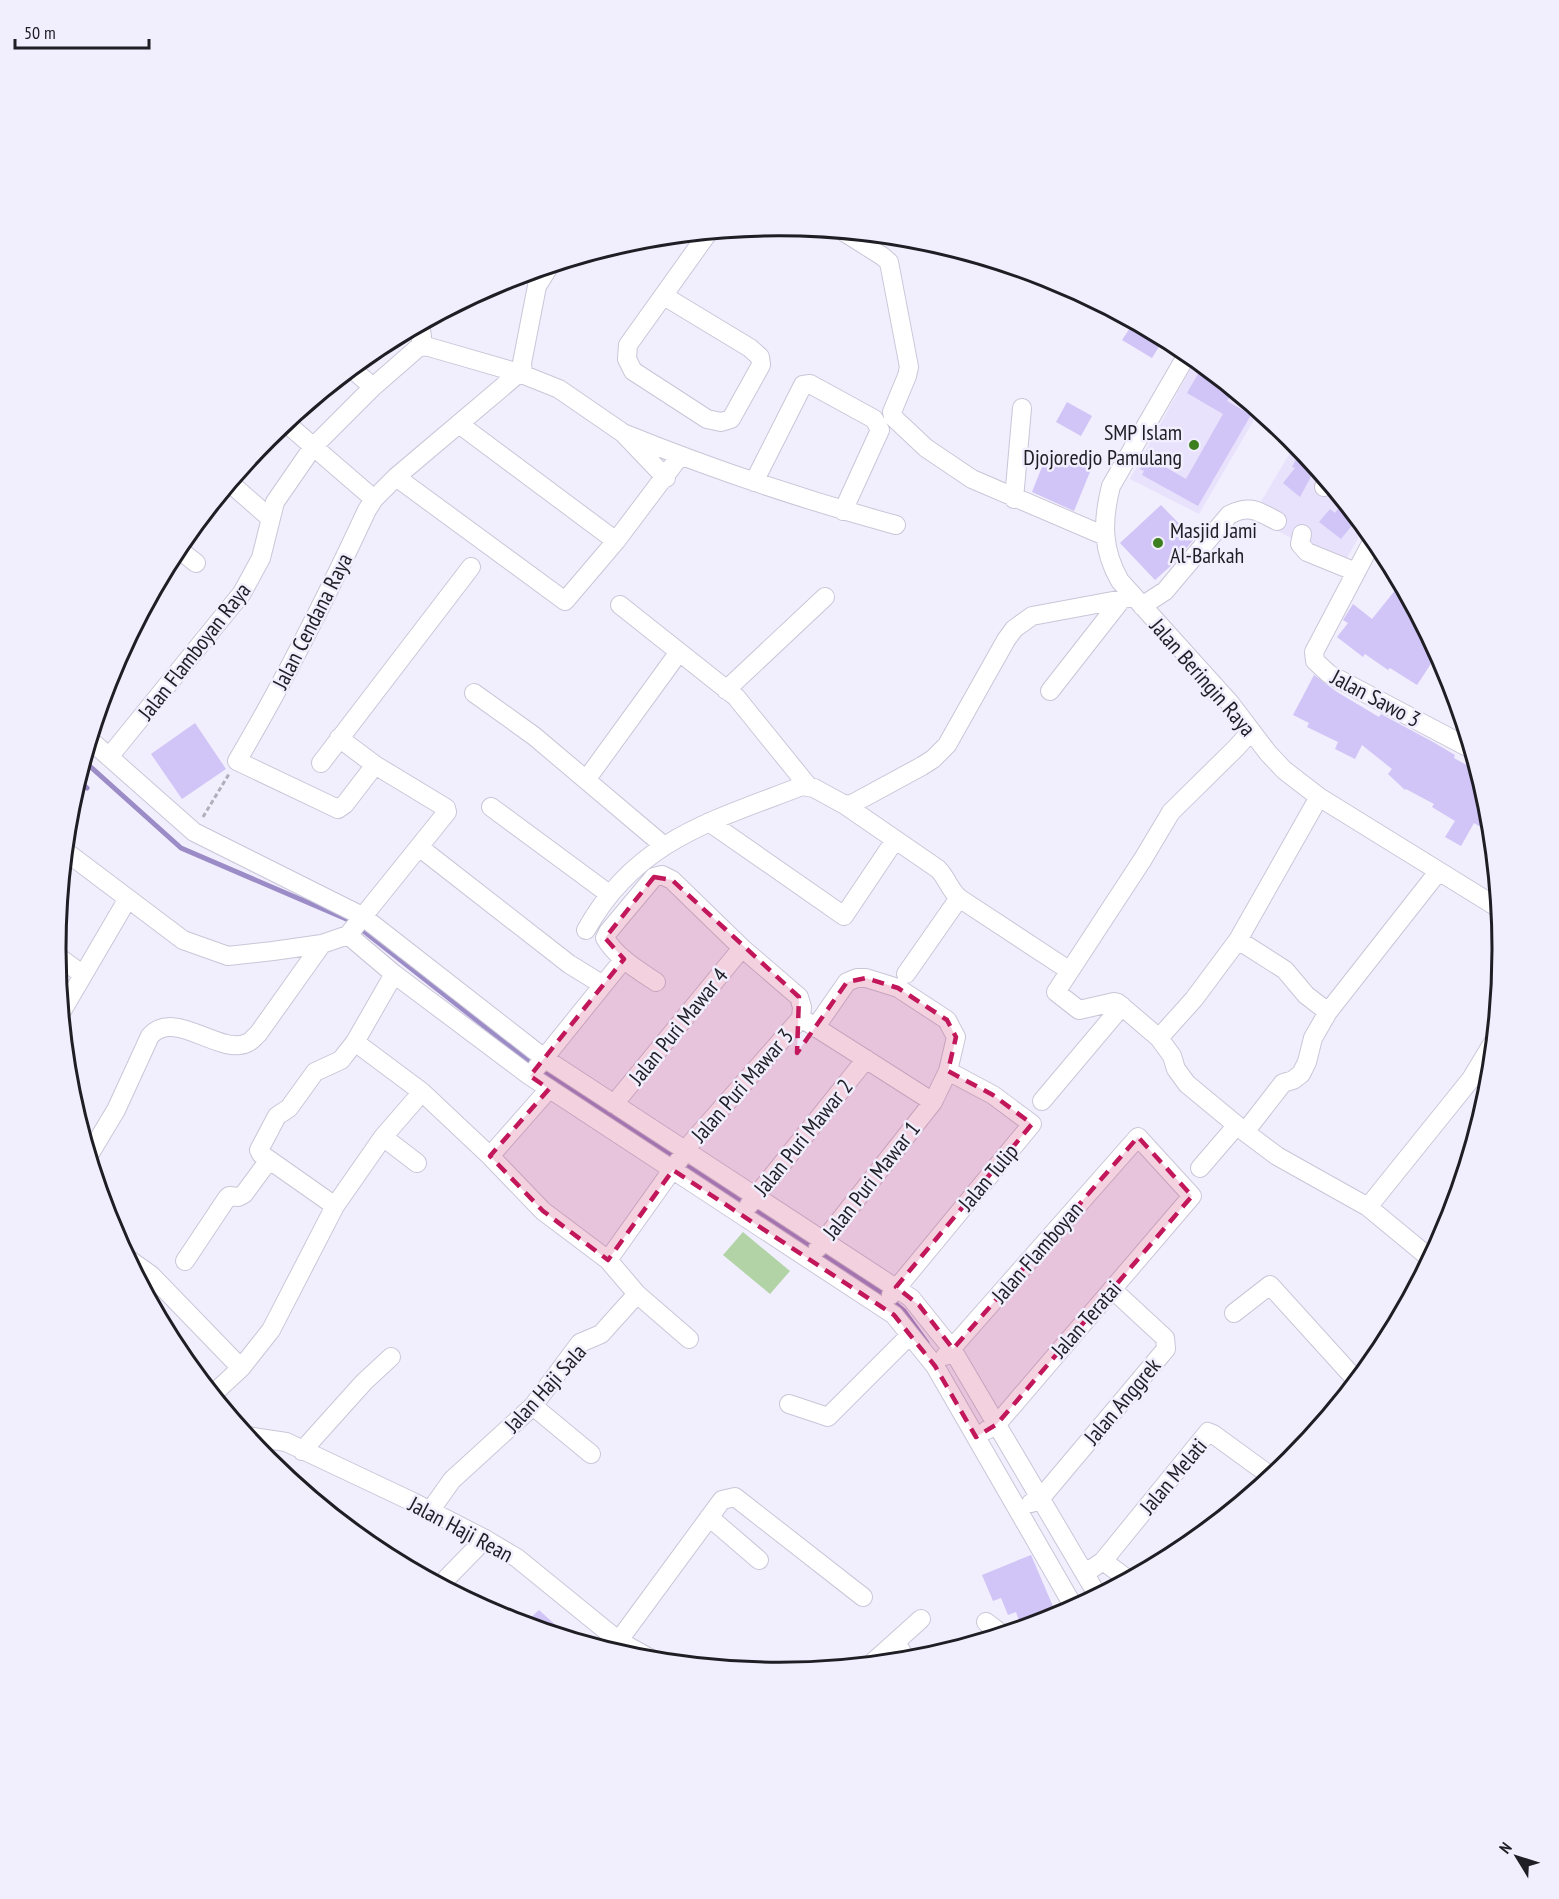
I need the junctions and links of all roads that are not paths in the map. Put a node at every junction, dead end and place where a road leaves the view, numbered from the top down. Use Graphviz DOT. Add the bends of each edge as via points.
graph roads {
  1 [pos="702,241"];
  2 [pos="858,241"];
  3 [pos="543,277"];
  4 [pos="664,296"];
  5 [pos="421,333"];
  6 [pos="420,346"];
  7 [pos="1183,361"];
  8 [pos="521,373"];
  9 [pos="358,374"];
  10 [pos="373,387"];
  11 [pos="1022,408"];
  12 [pos="459,424"];
  13 [pos="292,429"];
  14 [pos="623,433"];
  15 [pos="313,447"];
  16 [pos="681,456"];
  17 [pos="396,477"];
  18 [pos="666,477"];
  19 [pos="754,482"];
  20 [pos="236,488"];
  21 [pos="374,499"];
  22 [pos="1014,499"];
  23 [pos="843,511"];
  24 [pos="270,518"];
  25 [pos="1277,521"];
  26 [pos="896,525"];
  27 [pos="1302,534"];
  28 [pos="1105,536"];
  29 [pos="616,541"];
  30 [pos="1369,547"];
  31 [pos="185,554"];
  32 [pos="196,563"];
  33 [pos="471,567"];
  34 [pos="1356,572"];
  35 [pos="825,597"];
  36 [pos="1133,601"];
  37 [pos="620,605"];
  38 [pos="679,652"];
  39 [pos="726,690"];
  40 [pos="1050,691"];
  41 [pos="474,693"];
  42 [pos="1251,731"];
  43 [pos="339,738"];
  44 [pos="1462,743"];
  45 [pos="96,745"];
  46 [pos="109,757"];
  47 [pos="321,763"];
  48 [pos="375,765"];
  49 [pos="586,780"];
  50 [pos="808,786"];
  51 [pos="1319,797"];
  52 [pos="845,805"];
  53 [pos="490,807"];
  54 [pos="709,822"];
  55 [pos="895,840"];
  56 [pos="663,845"];
  57 [pos="419,847"];
  58 [pos="72,856"];
  59 [pos="1438,872"];
  60 [pos="609,894"];
  61 [pos="959,898"];
  62 [pos="127,900"];
  63 [pos="1491,904"];
  64 [pos="355,926"];
  65 [pos="608,932"];
  66 [pos="1238,940"];
  67 [pos="322,944"];
  68 [pos="742,948"];
  69 [pos="624,959"];
  70 [pos="67,963"];
  71 [pos="1070,971"];
  72 [pos="82,974"];
  73 [pos="394,974"];
  74 [pos="906,974"];
  75 [pos="656,982"];
  76 [pos="603,985"];
  77 [pos="68,999"];
  78 [pos="1122,1006"];
  79 [pos="1328,1012"];
  80 [pos="808,1023"];
  81 [pos="1159,1038"];
  82 [pos="355,1041"];
  83 [pos="1484,1057"];
  84 [pos="866,1059"];
  85 [pos="537,1067"];
  86 [pos="948,1071"];
  87 [pos="549,1089"];
  88 [pos="422,1092"];
  89 [pos="933,1101"];
  90 [pos="1042,1101"];
  91 [pos="614,1104"];
  92 [pos="1241,1129"];
  93 [pos="383,1137"];
  94 [pos="94,1147"];
  95 [pos="264,1155"];
  96 [pos="490,1156"];
  97 [pos="680,1160"];
  98 [pos="417,1163"];
  99 [pos="1200,1168"];
  100 [pos="1192,1196"];
  101 [pos="749,1205"];
  102 [pos="335,1206"];
  103 [pos="1368,1207"];
  104 [pos="817,1250"];
  105 [pos="1424,1254"];
  106 [pos="608,1260"];
  107 [pos="185,1261"];
  108 [pos="142,1269"];
  109 [pos="1112,1289"];
  110 [pos="638,1294"];
  111 [pos="890,1297"];
  112 [pos="1234,1313"];
  113 [pos="910,1335"];
  114 [pos="689,1339"];
  115 [pos="952,1349"];
  116 [pos="391,1357"];
  117 [pos="935,1366"];
  118 [pos="241,1368"];
  119 [pos="1352,1376"];
  120 [pos="218,1390"];
  121 [pos="789,1404"];
  122 [pos="533,1406"];
  123 [pos="997,1424"];
  124 [pos="976,1437"];
  125 [pos="260,1438"];
  126 [pos="302,1450"];
  127 [pos="591,1454"];
  128 [pos="1265,1472"];
  129 [pos="1040,1499"];
  130 [pos="1018,1509"];
  131 [pos="430,1511"];
  132 [pos="709,1517"];
  133 [pos="485,1539"];
  134 [pos="759,1560"];
  135 [pos="1103,1561"];
  136 [pos="1083,1570"];
  137 [pos="1122,1575"];
  138 [pos="446,1580"];
  139 [pos="1094,1589"];
  140 [pos="863,1597"];
  141 [pos="1071,1601"];
  142 [pos="921,1619"];
  143 [pos="986,1622"];
  144 [pos="995,1629"];
  145 [pos="896,1642"];
  146 [pos="611,1643"];
  147 [pos="617,1644"];
  148 [pos="902,1652"];
  149 [pos="880,1656"];
  1 -- 4 [label="street"];
  2 -- 22 [label="street" via="889,262 909,367 893,417 926,448 972,479"];
  3 -- 8 [label="street" via="537,286"];
  4 -- 4 [label="street" via="628,345 627,359 633,371 707,419 732,419 760,365 760,357"];
  5 -- 6 [label="street"];
  6 -- 8 [label="street"];
  6 -- 10 [label="street, Jalan Flamboyan Raya"];
  7 -- 28 [label="street, Jalan Beringin Raya" via="1112,486 1105,509"];
  8 -- 12 [label="street, Jalan Cendana Raya"];
  8 -- 14 [label="street" via="559,389"];
  9 -- 10 [label="street"];
  10 -- 15 [label="street, Jalan Flamboyan Raya"];
  11 -- 22 [label="street"];
  12 -- 17 [label="street, Jalan Cendana Raya"];
  12 -- 29 [label="street"];
  13 -- 15 [label="street"];
  14 -- 16 [label="street"];
  14 -- 18 [label="street"];
  15 -- 21 [label="street"];
  15 -- 24 [label="street, Jalan Flamboyan Raya" via="275,502"];
  16 -- 18 [label="street"];
  16 -- 19 [label="street"];
  17 -- 21 [label="street, Jalan Cendana Raya"];
  17 -- 29 [label="street" via="565,601"];
  18 -- 29 [label="street"];
  19 -- 23 [label="street"];
  19 -- 23 [label="street" via="803,385 810,384 874,419 880,430"];
  20 -- 24 [label="street"];
  21 -- 48 [label="street, Jalan Cendana Raya" via="328,594 237,761 338,808"];
  22 -- 28 [label="street"];
  23 -- 26 [label="street"];
  24 -- 46 [label="street, Jalan Flamboyan Raya" via="261,558 243,593"];
  25 -- 36 [label="street" via="1257,510 1242,508 1229,515 1166,591"];
  27 -- 34 [label="street" via="1300,544 1307,552"];
  28 -- 36 [label="street, Jalan Beringin Raya" via="1112,568"];
  30 -- 34 [label="street"];
  31 -- 32 [label="street"];
  33 -- 43 [label="street"];
  34 -- 44 [label="street, Jalan Sawo 3" via="1314,652 1315,661 1329,674"];
  35 -- 39 [label="street"];
  36 -- 40 [label="street"];
  36 -- 42 [label="street, Jalan Beringin Raya" via="1230,703"];
  36 -- 52 [label="street" via="1045,612 1023,621 996,656 948,745 922,766"];
  37 -- 38 [label="street"];
  38 -- 39 [label="street"];
  38 -- 49 [label="street"];
  39 -- 50 [label="street"];
  41 -- 49 [label="street"];
  42 -- 51 [label="street, Jalan Beringin Raya" via="1284,770"];
  42 -- 71 [label="street" via="1170,812"];
  43 -- 47 [label="street"];
  43 -- 48 [label="street"];
  45 -- 46 [label="street"];
  46 -- 64 [label="street" via="194,832"];
  48 -- 57 [label="street" via="446,808 447,812"];
  49 -- 56 [label="street"];
  50 -- 52 [label="street"];
  50 -- 54 [label="street"];
  51 -- 59 [label="street, Jalan Beringin Raya"];
  51 -- 66 [label="street"];
  52 -- 55 [label="street"];
  53 -- 60 [label="street"];
  54 -- 55 [label="street" via="844,916"];
  54 -- 56 [label="street"];
  55 -- 61 [label="street" via="938,869"];
  56 -- 60 [label="street"];
  57 -- 64 [label="street"];
  57 -- 76 [label="street" via="569,964"];
  58 -- 62 [label="street"];
  59 -- 63 [label="street, Jalan Beringin Raya"];
  59 -- 79 [label="street"];
  60 -- 65 [label="street" via="589,926"];
  61 -- 71 [label="street"];
  61 -- 74 [label="street"];
  62 -- 67 [label="street" via="183,940 228,956"];
  62 -- 72 [label="street"];
  64 -- 67 [label="street"];
  64 -- 73 [label="street"];
  64 -- 85 [label="street"];
  65 -- 68 [label="street" via="654,877 662,875 672,880"];
  65 -- 69 [label="street" via="605,938 609,945"];
  66 -- 79 [label="street" via="1285,970 1306,995"];
  66 -- 81 [label="street"];
  67 -- 94 [label="street" via="248,1043 235,1045 168,1025 157,1029"];
  68 -- 80 [label="street" via="799,998"];
  68 -- 91 [label="street, Jalan Puri Mawar 4"];
  69 -- 75 [label="street"];
  69 -- 76 [label="street"];
  70 -- 72 [label="street"];
  71 -- 78 [label="street" via="1056,992 1076,1008 1084,1010 1114,1002"];
  72 -- 77 [label="street"];
  73 -- 82 [label="street"];
  73 -- 85 [label="street"];
  76 -- 85 [label="street"];
  78 -- 81 [label="street"];
  78 -- 90 [label="street"];
  79 -- 92 [label="street" via="1313,1038 1301,1074 1283,1083"];
  80 -- 84 [label="street"];
  80 -- 86 [label="street, Jalan Puri Mawar 3" via="847,982 857,978 898,988 947,1020 954,1029 956,1037"];
  80 -- 97 [label="street, Jalan Puri Mawar 3" via="692,1142"];
  81 -- 92 [label="street" via="1187,1084"];
  82 -- 88 [label="street"];
  82 -- 95 [label="street" via="341,1060 315,1072 289,1108 277,1116"];
  83 -- 103 [label="street" via="1472,1079"];
  84 -- 89 [label="street"];
  84 -- 101 [label="street, Jalan Puri Mawar 2"];
  85 -- 87 [label="street"];
  85 -- 91 [label="street"];
  86 -- 89 [label="street, Jalan Puri Mawar 1"];
  86 -- 111 [label="street, Jalan Tulip" via="993,1095 1032,1124"];
  87 -- 96 [label="street"];
  87 -- 97 [label="street"];
  88 -- 93 [label="street"];
  88 -- 96 [label="street"];
  89 -- 104 [label="street, Jalan Puri Mawar 1"];
  91 -- 97 [label="street"];
  92 -- 99 [label="street"];
  92 -- 103 [label="street" via="1277,1156"];
  93 -- 98 [label="street"];
  93 -- 102 [label="street"];
  95 -- 102 [label="street"];
  95 -- 107 [label="street" via="244,1194 227,1198"];
  96 -- 106 [label="street" via="543,1211"];
  97 -- 101 [label="street"];
  97 -- 106 [label="street, Jalan Puri Mawar 3"];
  100 -- 109 [label="street, Jalan Teratai"];
  100 -- 115 [label="street, Jalan Flamboyan" via="1138,1137"];
  101 -- 104 [label="street"];
  102 -- 118 [label="street" via="271,1330"];
  103 -- 105 [label="street"];
  104 -- 111 [label="street"];
  106 -- 110 [label="street"];
  108 -- 118 [label="street"];
  109 -- 123 [label="street, Jalan Teratai"];
  109 -- 129 [label="street, Jalan Anggrek" via="1165,1338 1166,1349"];
  110 -- 114 [label="street"];
  110 -- 122 [label="street, Jalan Haji Sala" via="601,1334 580,1343"];
  111 -- 113 [label="street" via="894,1315"];
  111 -- 115 [label="street" via="919,1305"];
  112 -- 119 [label="street" via="1270,1285"];
  113 -- 117 [label="street"];
  113 -- 121 [label="street" via="828,1417"];
  115 -- 117 [label="street, Jalan Flamboyan"];
  115 -- 123 [label="street"];
  116 -- 126 [label="street"];
  117 -- 124 [label="street"];
  118 -- 120 [label="street"];
  122 -- 127 [label="street"];
  122 -- 131 [label="street, Jalan Haji Sala" via="452,1480"];
  123 -- 124 [label="street, Jalan Teratai"];
  123 -- 129 [label="street"];
  124 -- 130 [label="street"];
  125 -- 126 [label="street, Jalan Haji Rean" via="286,1442"];
  126 -- 131 [label="street, Jalan Haji Rean"];
  128 -- 135 [label="street, Jalan Melati" via="1208,1432"];
  129 -- 130 [label="street, Jalan Anggrek"];
  129 -- 136 [label="street"];
  130 -- 141 [label="street"];
  131 -- 133 [label="street, Jalan Haji Rean"];
  132 -- 134 [label="street"];
  132 -- 140 [label="street" via="722,1500 735,1497"];
  132 -- 147 [label="street"];
  133 -- 138 [label="street"];
  133 -- 146 [label="street, Jalan Haji Rean" via="517,1558"];
  135 -- 136 [label="street, Jalan Melati"];
  135 -- 137 [label="street"];
  136 -- 139 [label="street"];
  142 -- 145 [label="street"];
  143 -- 144 [label="street"];
  145 -- 148 [label="street"];
  145 -- 149 [label="street"];
}
